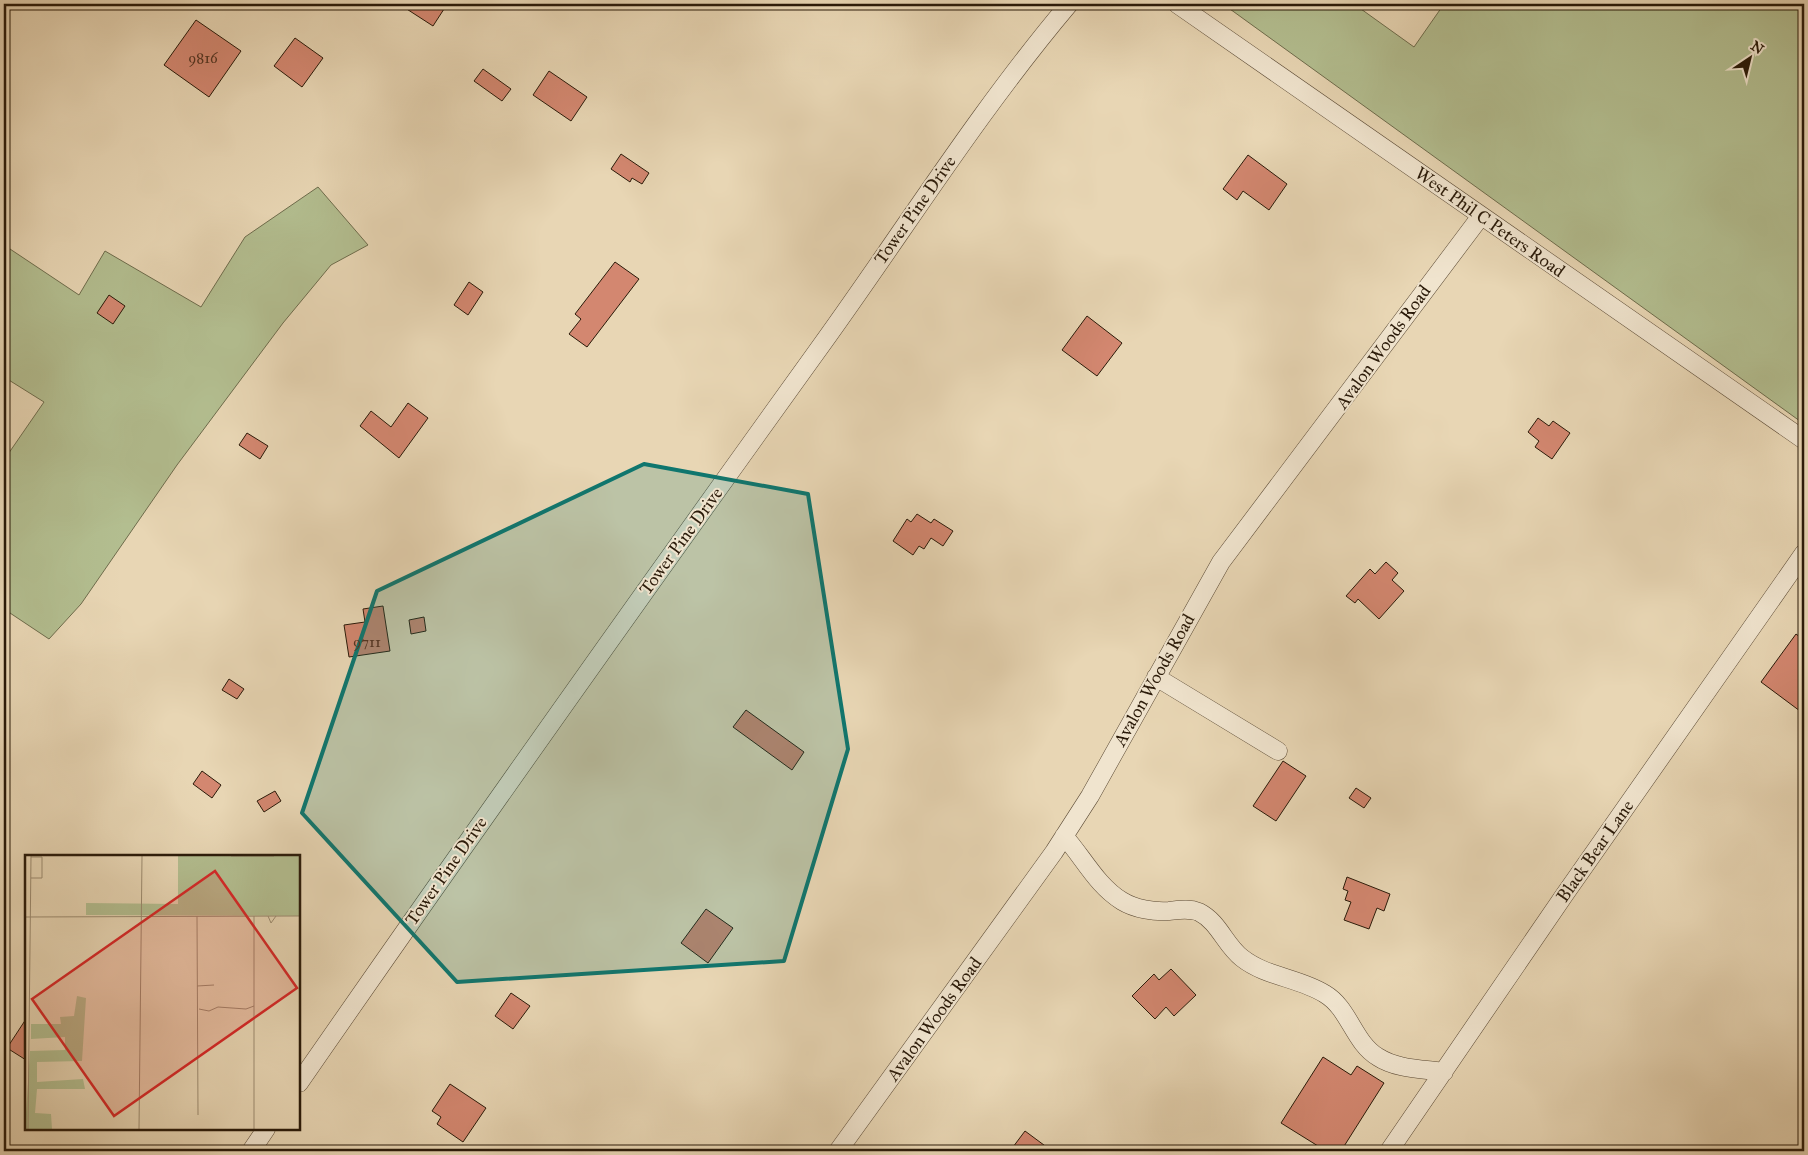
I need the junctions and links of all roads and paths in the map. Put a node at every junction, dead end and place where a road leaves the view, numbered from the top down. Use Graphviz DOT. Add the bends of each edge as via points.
graph roads {
  1 [pos="1070,4"];
  2 [pos="1177,4"];
  3 [pos="1481,216"];
  4 [pos="1804,440"];
  5 [pos="1804,553"];
  6 [pos="1156,677"];
  7 [pos="1278,752"];
  8 [pos="1064,836"];
  9 [pos="1444,1072"];
  10 [pos="300,1081"];
  11 [pos="265,1130"];
  12 [pos="251,1151"];
  13 [pos="838,1151"];
  14 [pos="1389,1151"];
  1 -- 10 [label="street, Tower Pine Drive" via="974,127"];
  2 -- 3 [label="street, West Phil C Peters Road"];
  3 -- 4 [label="street, West Phil C Peters Road"];
  3 -- 6 [label="street, Avalon Woods Road" via="1221,562"];
  5 -- 9 [label="street, Black Bear Lane" via="1564,894"];
  6 -- 7 [label="street"];
  6 -- 8 [label="street, Avalon Woods Road"];
  8 -- 9 [label="street" via="1095,876 1122,901 1146,910 1199,912 1213,923 1227,945 1243,960 1328,996 1341,1009 1367,1049 1378,1057 1390,1063"];
  8 -- 13 [label="street, Avalon Woods Road"];
  9 -- 14 [label="street, Black Bear Lane"];
  11 -- 12 [label="street"];
}
